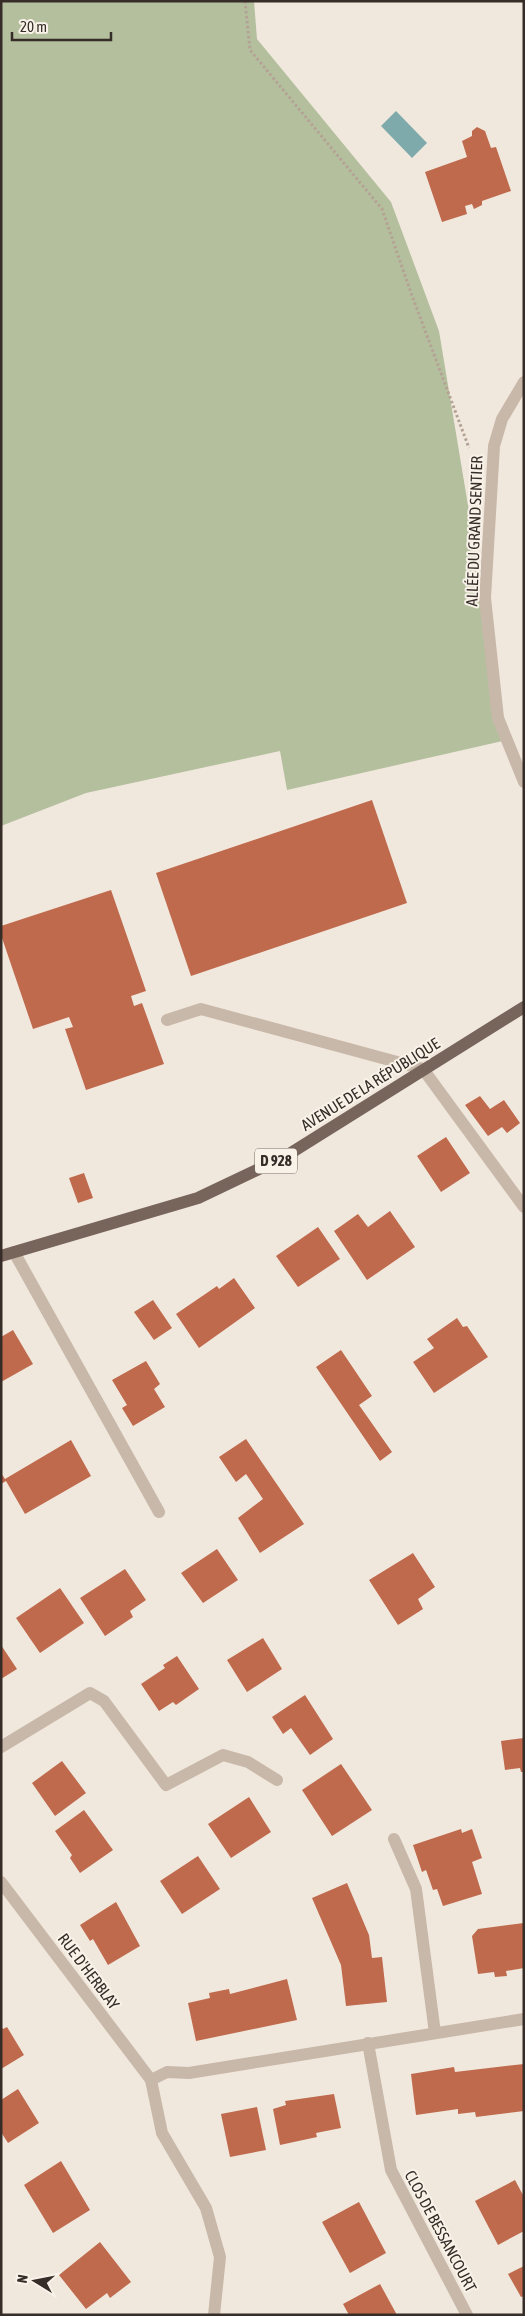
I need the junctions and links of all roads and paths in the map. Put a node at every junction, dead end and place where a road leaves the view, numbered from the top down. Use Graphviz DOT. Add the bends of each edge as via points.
graph roads {
  1 [pos="245,1"];
  2 [pos="524,382"];
  3 [pos="472,456"];
  4 [pos="524,782"];
  5 [pos="524,1007"];
  6 [pos="167,1020"];
  7 [pos="423,1069"];
  8 [pos="524,1207"];
  9 [pos="14,1252"];
  10 [pos="1,1256"];
  11 [pos="159,1512"];
  12 [pos="1,1747"];
  13 [pos="277,1780"];
  14 [pos="394,1839"];
  15 [pos="1,1882"];
  16 [pos="524,2019"];
  17 [pos="435,2032"];
  18 [pos="368,2043"];
  19 [pos="151,2080"];
  20 [pos="214,2315"];
  21 [pos="467,2315"];
  1 -- 3 [label="path" via="250,50 382,208"];
  2 -- 4 [label="street, ALLÉE DU GRAND SENTIER" via="502,419 494,446 485,598 498,718"];
  5 -- 7 [label="main road, AVENUE DE LA RÉPUBLIQUE / D 928"];
  6 -- 7 [label="street" via="202,1010"];
  7 -- 8 [label="street"];
  7 -- 9 [label="main road, AVENUE DE LA RÉPUBLIQUE / D 928" via="286,1156 198,1198"];
  9 -- 10 [label="main road, AVENUE DE LA RÉPUBLIQUE / D 928"];
  9 -- 11 [label="street"];
  12 -- 13 [label="street" via="90,1693 104,1701 166,1785 223,1755 248,1762"];
  14 -- 17 [label="street" via="416,1889"];
  15 -- 19 [label="street, RUE D'HERBLAY"];
  16 -- 17 [label="street"];
  17 -- 18 [label="street"];
  18 -- 19 [label="street" via="189,2072 167,2072"];
  18 -- 21 [label="street, CLOS DE BESSANCOURT" via="391,2170"];
  19 -- 20 [label="street" via="162,2133 206,2208 220,2257"];
}
